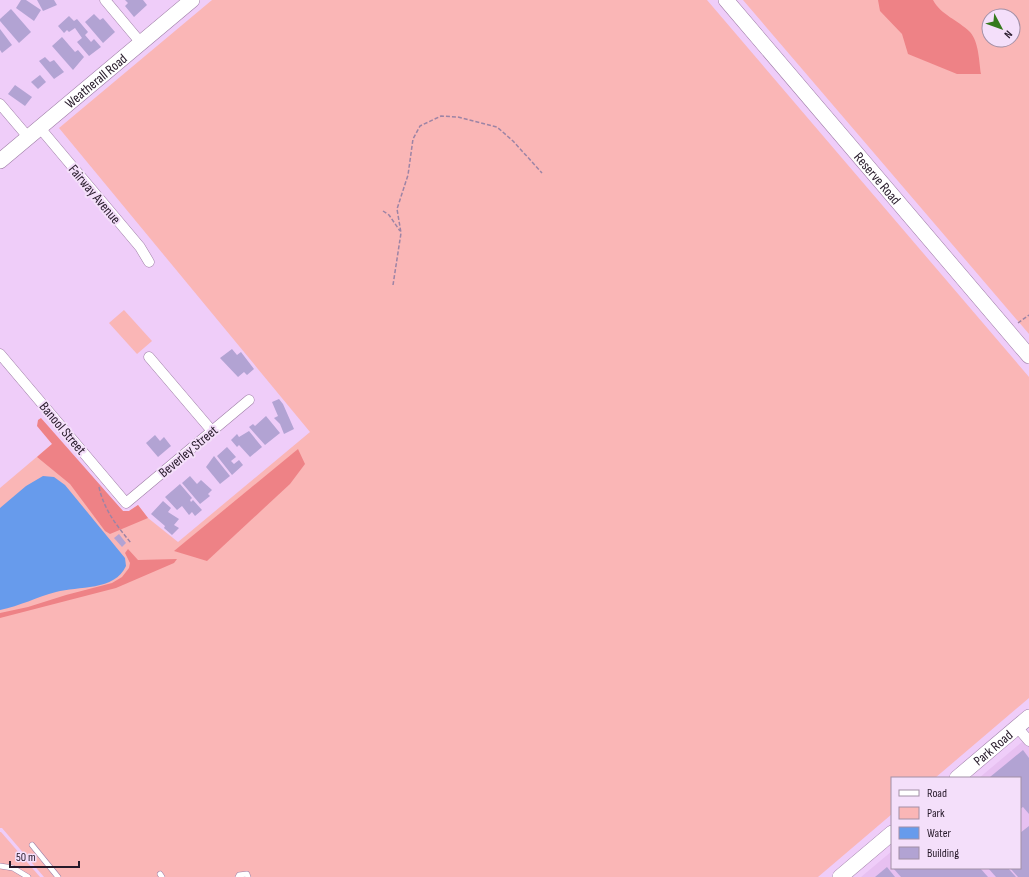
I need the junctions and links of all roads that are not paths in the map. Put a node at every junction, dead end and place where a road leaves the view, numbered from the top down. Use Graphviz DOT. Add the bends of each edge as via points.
graph roads {
  1 [pos="105,0"];
  2 [pos="192,0"];
  3 [pos="726,0"];
  4 [pos="141,43"];
  5 [pos="0,104"];
  6 [pos="34,132"];
  7 [pos="0,161"];
  8 [pos="149,262"];
  9 [pos="1029,356"];
  10 [pos="150,357"];
  11 [pos="2,359"];
  12 [pos="249,400"];
  13 [pos="212,431"];
  14 [pos="126,503"];
  15 [pos="1029,717"];
  16 [pos="1017,727"];
  17 [pos="1029,741"];
  18 [pos="958,777"];
  19 [pos="891,834"];
  20 [pos="32,845"];
  21 [pos="0,866"];
  22 [pos="28,877"];
  23 [pos="58,877"];
  24 [pos="238,877"];
  25 [pos="248,877"];
  26 [pos="840,877"];
  1 -- 4 [label="street"];
  2 -- 4 [label="street, Weatherall Road"];
  3 -- 9 [label="street, Reserve Road"];
  4 -- 6 [label="street, Weatherall Road"];
  5 -- 6 [label="street, Fairway Avenue"];
  6 -- 7 [label="street, Weatherall Road"];
  6 -- 8 [label="street, Fairway Avenue" via="140,247"];
  10 -- 13 [label="street"];
  11 -- 14 [label="street, Banool Street"];
  12 -- 13 [label="street, Beverley Street"];
  13 -- 14 [label="street, Beverley Street"];
  15 -- 16 [label="street, Park Road"];
  16 -- 17 [label="street"];
  16 -- 18 [label="street, Park Road"];
  19 -- 26 [label="street"];
  20 -- 23 [label="lane"];
  21 -- 22 [label="lane" via="13,868"];
  24 -- 25 [label="lane" via="247,874"];
}
